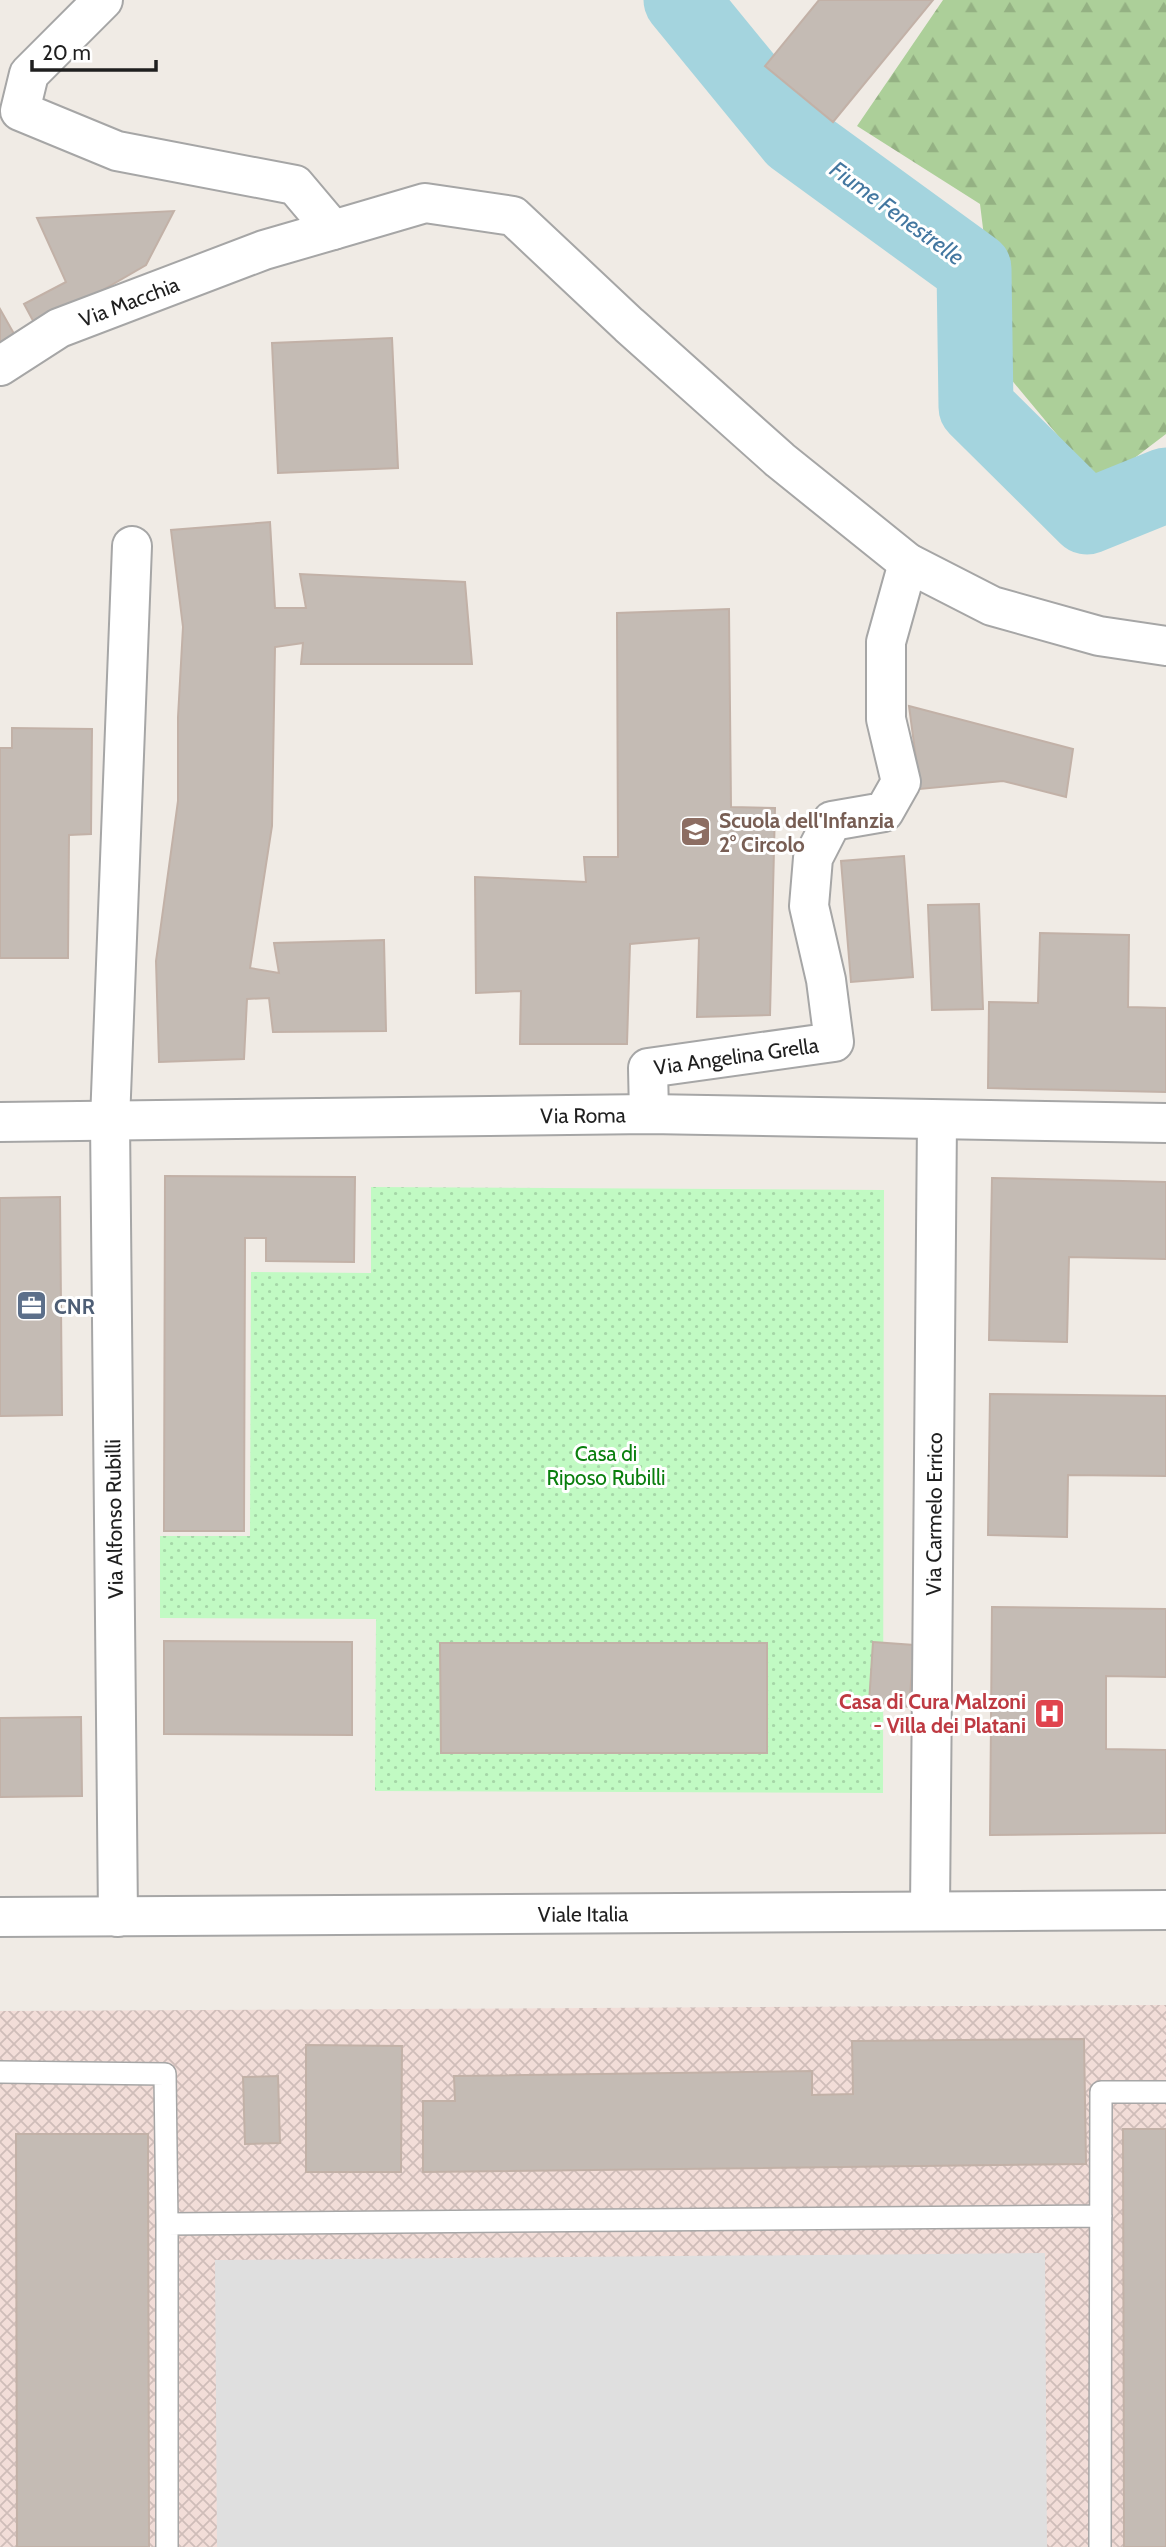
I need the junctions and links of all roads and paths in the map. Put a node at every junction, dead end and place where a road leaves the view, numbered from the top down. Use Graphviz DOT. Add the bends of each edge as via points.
graph roads {
  1 [pos="104,0"];
  2 [pos="333,230"];
  3 [pos="0,366"];
  4 [pos="132,546"];
  5 [pos="908,563"];
  6 [pos="1166,646"];
  7 [pos="649,1114"];
  8 [pos="937,1120"];
  9 [pos="110,1121"];
  10 [pos="0,1122"];
  11 [pos="1166,1123"];
  12 [pos="930,1910"];
  13 [pos="1166,1910"];
  14 [pos="0,1917"];
  15 [pos="118,1917"];
  16 [pos="0,2072"];
  17 [pos="1166,2092"];
  18 [pos="1101,2216"];
  19 [pos="167,2224"];
  20 [pos="167,2547"];
  21 [pos="1100,2547"];
  1 -- 2 [label="street" via="29,74 20,111 117,151 295,185"];
  2 -- 3 [label="street, Via Macchia" via="264,250 59,328"];
  2 -- 5 [label="street, Via Macchia" via="425,204 513,216 780,460"];
  4 -- 9 [label="street, Via Alfonso Rubilli"];
  5 -- 6 [label="street, Via Macchia" via="992,606 1099,636"];
  5 -- 7 [label="street, Via Angelina Grella" via="886,642 886,719 901,782 884,812 831,821 813,858 809,906 827,980 834,1042 648,1068"];
  7 -- 8 [label="street, Via Roma"];
  7 -- 9 [label="street, Via Roma"];
  8 -- 11 [label="street, Via Roma"];
  8 -- 12 [label="street, Via Carmelo Errico"];
  9 -- 10 [label="street, Via Roma"];
  9 -- 15 [label="street, Via Alfonso Rubilli"];
  12 -- 13 [label="street, Viale Italia"];
  12 -- 15 [label="street, Viale Italia"];
  14 -- 15 [label="street, Viale Italia"];
  16 -- 19 [label="lane" via="165,2074"];
  17 -- 18 [label="lane" via="1101,2092"];
  18 -- 19 [label="lane"];
  18 -- 21 [label="lane"];
  19 -- 20 [label="lane"];
}
